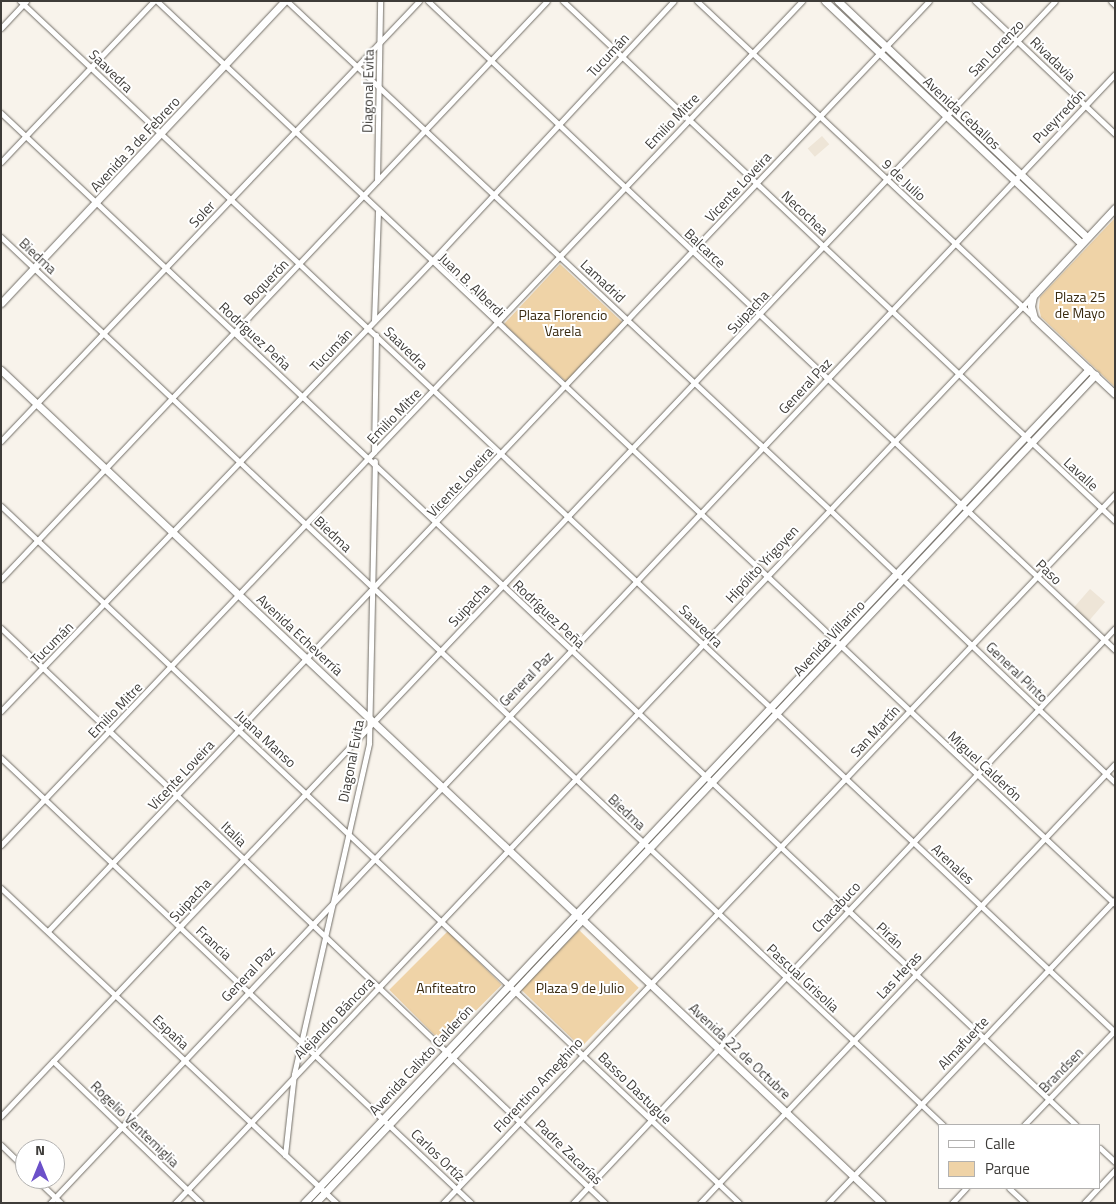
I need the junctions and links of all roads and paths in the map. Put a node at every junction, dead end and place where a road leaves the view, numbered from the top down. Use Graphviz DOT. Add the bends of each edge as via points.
graph roads {
  1 [pos="156,1"];
  2 [pos="286,1"];
  3 [pos="380,1"];
  4 [pos="419,1"];
  5 [pos="428,1"];
  6 [pos="547,1"];
  7 [pos="563,1"];
  8 [pos="674,1"];
  9 [pos="698,1"];
  10 [pos="802,1"];
  11 [pos="825,1"];
  12 [pos="838,1"];
  13 [pos="929,1"];
  14 [pos="975,1"];
  15 [pos="1056,1"];
  16 [pos="1111,1"];
  17 [pos="23,2"];
  18 [pos="1115,5"];
  19 [pos="1,28"];
  20 [pos="380,42"];
  21 [pos="1018,42"];
  22 [pos="887,47"];
  23 [pos="753,53"];
  24 [pos="880,53"];
  25 [pos="622,56"];
  26 [pos="489,61"];
  27 [pos="225,65"];
  28 [pos="358,65"];
  29 [pos="92,68"];
  30 [pos="1115,74"];
  31 [pos="379,86"];
  32 [pos="1086,105"];
  33 [pos="952,110"];
  34 [pos="1,113"];
  35 [pos="820,116"];
  36 [pos="946,116"];
  37 [pos="689,119"];
  38 [pos="558,126"];
  39 [pos="426,129"];
  40 [pos="295,132"];
  41 [pos="161,134"];
  42 [pos="1115,134"];
  43 [pos="26,136"];
  44 [pos="1,162"];
  45 [pos="1020,173"];
  46 [pos="885,180"];
  47 [pos="1014,180"];
  48 [pos="377,182"];
  49 [pos="757,184"];
  50 [pos="624,187"];
  51 [pos="494,194"];
  52 [pos="363,196"];
  53 [pos="231,200"];
  54 [pos="97,202"];
  55 [pos="1115,208"];
  56 [pos="378,210"];
  57 [pos="1,237"];
  58 [pos="1087,237"];
  59 [pos="1082,243"];
  60 [pos="955,244"];
  61 [pos="824,246"];
  62 [pos="692,252"];
  63 [pos="559,255"];
  64 [pos="432,261"];
  65 [pos="298,264"];
  66 [pos="34,268"];
  67 [pos="166,268"];
  68 [pos="1032,296"];
  69 [pos="1,303"];
  70 [pos="1022,307"];
  71 [pos="892,310"];
  72 [pos="760,316"];
  73 [pos="1034,318"];
  74 [pos="629,320"];
  75 [pos="374,321"];
  76 [pos="496,324"];
  77 [pos="368,328"];
  78 [pos="233,332"];
  79 [pos="104,334"];
  80 [pos="376,335"];
  81 [pos="1089,369"];
  82 [pos="1,370"];
  83 [pos="959,374"];
  84 [pos="1095,375"];
  85 [pos="828,379"];
  86 [pos="695,383"];
  87 [pos="565,388"];
  88 [pos="433,391"];
  89 [pos="1115,394"];
  90 [pos="302,396"];
  91 [pos="172,398"];
  92 [pos="38,403"];
  93 [pos="1025,437"];
  94 [pos="895,441"];
  95 [pos="1,442"];
  96 [pos="1031,443"];
  97 [pos="763,447"];
  98 [pos="632,450"];
  99 [pos="374,452"];
  100 [pos="502,454"];
  101 [pos="370,457"];
  102 [pos="239,462"];
  103 [pos="374,462"];
  104 [pos="106,468"];
  105 [pos="1115,494"];
  106 [pos="961,504"];
  107 [pos="1,506"];
  108 [pos="1101,508"];
  109 [pos="830,510"];
  110 [pos="968,510"];
  111 [pos="700,513"];
  112 [pos="568,516"];
  113 [pos="1115,521"];
  114 [pos="437,522"];
  115 [pos="306,525"];
  116 [pos="174,532"];
  117 [pos="38,541"];
  118 [pos="896,572"];
  119 [pos="1037,576"];
  120 [pos="768,577"];
  121 [pos="903,578"];
  122 [pos="1,579"];
  123 [pos="636,580"];
  124 [pos="503,586"];
  125 [pos="373,589"];
  126 [pos="240,595"];
  127 [pos="106,605"];
  128 [pos="1,628"];
  129 [pos="1115,628"];
  130 [pos="1104,639"];
  131 [pos="836,642"];
  132 [pos="703,644"];
  133 [pos="972,644"];
  134 [pos="571,649"];
  135 [pos="1115,650"];
  136 [pos="441,652"];
  137 [pos="307,659"];
  138 [pos="172,667"];
  139 [pos="43,668"];
  140 [pos="1038,708"];
  141 [pos="772,710"];
  142 [pos="1,711"];
  143 [pos="910,711"];
  144 [pos="638,712"];
  145 [pos="508,715"];
  146 [pos="372,723"];
  147 [pos="240,729"];
  148 [pos="110,732"];
  149 [pos="1,758"];
  150 [pos="1115,764"];
  151 [pos="1106,773"];
  152 [pos="976,774"];
  153 [pos="708,778"];
  154 [pos="846,779"];
  155 [pos="576,780"];
  156 [pos="1115,782"];
  157 [pos="441,786"];
  158 [pos="308,793"];
  159 [pos="177,796"];
  160 [pos="45,799"];
  161 [pos="348,832"];
  162 [pos="1044,838"];
  163 [pos="913,842"];
  164 [pos="1,845"];
  165 [pos="645,845"];
  166 [pos="781,848"];
  167 [pos="509,850"];
  168 [pos="375,857"];
  169 [pos="243,859"];
  170 [pos="114,863"];
  171 [pos="1,888"];
  172 [pos="1114,902"];
  173 [pos="332,903"];
  174 [pos="981,906"];
  175 [pos="848,911"];
  176 [pos="718,913"];
  177 [pos="579,916"];
  178 [pos="442,920"];
  179 [pos="312,925"];
  180 [pos="180,927"];
  181 [pos="48,932"];
  182 [pos="325,937"];
  183 [pos="1048,969"];
  184 [pos="916,974"];
  185 [pos="786,977"];
  186 [pos="651,983"];
  187 [pos="512,987"];
  188 [pos="378,988"];
  189 [pos="248,990"];
  190 [pos="116,996"];
  191 [pos="1115,1031"];
  192 [pos="983,1038"];
  193 [pos="302,1041"];
  194 [pos="853,1041"];
  195 [pos="718,1049"];
  196 [pos="582,1052"];
  197 [pos="449,1053"];
  198 [pos="317,1054"];
  199 [pos="183,1059"];
  200 [pos="54,1062"];
  201 [pos="294,1074"];
  202 [pos="1048,1099"];
  203 [pos="920,1105"];
  204 [pos="787,1112"];
  205 [pos="1,1116"];
  206 [pos="383,1118"];
  207 [pos="652,1119"];
  208 [pos="520,1121"];
  209 [pos="250,1122"];
  210 [pos="389,1124"];
  211 [pos="942,1124"];
  212 [pos="1025,1124"];
  213 [pos="1075,1124"];
  214 [pos="120,1126"];
  215 [pos="1,1145"];
  216 [pos="1101,1149"];
  217 [pos="285,1155"];
  218 [pos="15,1158"];
  219 [pos="1115,1162"];
  220 [pos="1115,1170"];
  221 [pos="854,1175"];
  222 [pos="719,1184"];
  223 [pos="1101,1185"];
  224 [pos="319,1186"];
  225 [pos="588,1187"];
  226 [pos="456,1188"];
  227 [pos="46,1189"];
  228 [pos="965,1189"];
  229 [pos="1010,1189"];
  230 [pos="1097,1189"];
  231 [pos="187,1190"];
  232 [pos="325,1192"];
  233 [pos="55,1198"];
  234 [pos="50,1203"];
  235 [pos="61,1203"];
  236 [pos="175,1203"];
  237 [pos="201,1203"];
  238 [pos="304,1203"];
  239 [pos="315,1203"];
  240 [pos="337,1203"];
  241 [pos="443,1203"];
  242 [pos="471,1203"];
  243 [pos="573,1203"];
  244 [pos="605,1203"];
  245 [pos="700,1203"];
  246 [pos="739,1203"];
  247 [pos="828,1203"];
  248 [pos="882,1203"];
  249 [pos="952,1203"];
  250 [pos="1025,1203"];
  251 [pos="1084,1203"];
  1 -- 27 [label="street, Juan B. Alberdi"];
  1 -- 29 [label="street"];
  2 -- 27 [label="main road, Avenida 3 de Febrero"];
  2 -- 28 [label="street, Lamadrid"];
  3 -- 20 [label="street, Diagonal Evita"];
  4 -- 20 [label="street, Soler"];
  5 -- 26 [label="street, Balcarce"];
  6 -- 26 [label="street, Boquerón"];
  7 -- 25 [label="street, Necochea"];
  8 -- 25 [label="street, Tucumán"];
  9 -- 23 [label="street, 9 de Julio"];
  10 -- 23 [label="street, Emilio Mitre"];
  11 -- 24 [label="main road, Avenida Ceballos"];
  12 -- 22 [label="main road, Avenida Ceballos"];
  13 -- 22 [label="street, Vicente Loveira"];
  14 -- 21 [label="street, Rivadavia"];
  15 -- 21 [label="street, San Lorenzo"];
  16 -- 18 [label="street"];
  17 -- 19 [label="street"];
  17 -- 29 [label="street, Saavedra"];
  20 -- 28 [label="street, Soler"];
  20 -- 31 [label="street, Diagonal Evita"];
  21 -- 32 [label="street, Rivadavia"];
  21 -- 33 [label="street, San Lorenzo"];
  22 -- 24 [label="street, Vicente Loveira"];
  22 -- 33 [label="main road, Avenida Ceballos"];
  23 -- 35 [label="street, 9 de Julio"];
  23 -- 37 [label="street, Emilio Mitre"];
  24 -- 35 [label="street, Vicente Loveira"];
  24 -- 36 [label="main road, Avenida Ceballos"];
  25 -- 37 [label="street, Necochea"];
  25 -- 38 [label="street, Tucumán"];
  26 -- 38 [label="street, Balcarce"];
  26 -- 39 [label="street, Boquerón"];
  27 -- 40 [label="street, Juan B. Alberdi"];
  27 -- 41 [label="main road, Avenida 3 de Febrero"];
  28 -- 31 [label="street, Lamadrid"];
  28 -- 40 [label="street, Soler"];
  29 -- 41 [label="street, Saavedra"];
  29 -- 43 [label="street"];
  30 -- 32 [label="street, Pueyrredón"];
  31 -- 39 [label="street, Lamadrid"];
  31 -- 48 [label="street, Diagonal Evita"];
  32 -- 42 [label="street, Rivadavia"];
  32 -- 45 [label="street, Pueyrredón"];
  33 -- 36 [label="street, Suipacha"];
  33 -- 45 [label="main road, Avenida Ceballos"];
  34 -- 43 [label="street, Rodríguez Peña"];
  35 -- 46 [label="street, 9 de Julio"];
  35 -- 49 [label="street, Vicente Loveira"];
  36 -- 46 [label="street, Suipacha"];
  36 -- 47 [label="main road, Avenida Ceballos"];
  37 -- 49 [label="street, Necochea"];
  37 -- 50 [label="street, Emilio Mitre"];
  38 -- 50 [label="street, Balcarce"];
  38 -- 51 [label="street, Tucumán"];
  39 -- 48 [label="street, Boquerón"];
  39 -- 51 [label="street, Lamadrid"];
  40 -- 52 [label="street, Juan B. Alberdi"];
  40 -- 53 [label="street, Soler"];
  41 -- 53 [label="street, Saavedra"];
  41 -- 54 [label="main road, Avenida 3 de Febrero"];
  43 -- 44 [label="street"];
  43 -- 54 [label="street, Rodríguez Peña"];
  45 -- 47 [label="street, General Paz"];
  45 -- 58 [label="main road, Avenida Ceballos"];
  46 -- 60 [label="street, 9 de Julio"];
  46 -- 61 [label="street, Suipacha"];
  47 -- 59 [label="main road, Avenida Ceballos"];
  47 -- 60 [label="street, General Paz"];
  48 -- 52 [label="street, Boquerón"];
  49 -- 61 [label="street, Necochea"];
  49 -- 62 [label="street, Vicente Loveira"];
  50 -- 62 [label="street, Balcarce"];
  50 -- 63 [label="street, Emilio Mitre"];
  51 -- 63 [label="street, Lamadrid"];
  51 -- 64 [label="street, Tucumán"];
  52 -- 56 [label="street, Juan B. Alberdi"];
  52 -- 65 [label="street, Boquerón"];
  53 -- 65 [label="street, Saavedra"];
  53 -- 67 [label="street, Soler"];
  54 -- 66 [label="main road, Avenida 3 de Febrero"];
  54 -- 67 [label="street, Rodríguez Peña"];
  55 -- 58 [label="main road, Hipólito Yrigoyen"];
  56 -- 64 [label="street, Juan B. Alberdi"];
  56 -- 75 [label="street"];
  57 -- 66 [label="street, Biedma"];
  58 -- 59 [label="main road, Hipólito Yrigoyen"];
  59 -- 68 [label="main road, Hipólito Yrigoyen"];
  60 -- 70 [label="street, 9 de Julio"];
  60 -- 71 [label="street, General Paz"];
  61 -- 71 [label="street, Necochea"];
  61 -- 72 [label="street, Suipacha"];
  62 -- 72 [label="street, Balcarce"];
  62 -- 74 [label="street, Vicente Loveira"];
  63 -- 74 [label="street, Lamadrid"];
  63 -- 76 [label="street, Emilio Mitre"];
  64 -- 75 [label="street, Tucumán"];
  64 -- 76 [label="street, Juan B. Alberdi"];
  65 -- 77 [label="street, Saavedra"];
  65 -- 78 [label="street, Boquerón"];
  66 -- 69 [label="main road, Avenida 3 de Febrero"];
  66 -- 79 [label="street, Biedma"];
  67 -- 78 [label="street, Rodríguez Peña"];
  67 -- 79 [label="street, Soler"];
  68 -- 70 [label="street, Hipólito Yrigoyen"];
  68 -- 73 [label="main road"];
  70 -- 73 [label="street, 9 de Julio"];
  70 -- 83 [label="street, Hipólito Yrigoyen"];
  71 -- 83 [label="street, Necochea"];
  71 -- 85 [label="street, General Paz"];
  72 -- 85 [label="street, Balcarce"];
  72 -- 86 [label="street, Suipacha"];
  73 -- 81 [label="main road, 9 de Julio"];
  74 -- 86 [label="street, Lamadrid"];
  74 -- 87 [label="street, Vicente Loveira"];
  75 -- 77 [label="street, Tucumán"];
  76 -- 87 [label="street, Juan B. Alberdi"];
  76 -- 88 [label="street, Emilio Mitre"];
  77 -- 80 [label="street, Saavedra"];
  77 -- 90 [label="street, Tucumán"];
  78 -- 90 [label="street, Rodríguez Peña"];
  78 -- 91 [label="street, Boquerón"];
  79 -- 91 [label="street, Biedma"];
  79 -- 92 [label="street, Soler"];
  80 -- 88 [label="street, Saavedra"];
  80 -- 99 [label="street, Diagonal Evita"];
  81 -- 84 [label="main road, 9 de Julio"];
  81 -- 93 [label="main road, Avenida Villarino"];
  82 -- 92 [label="main road, Avenida Echeverría"];
  83 -- 93 [label="street, Necochea"];
  83 -- 94 [label="street, Hipólito Yrigoyen"];
  84 -- 89 [label="main road, 9 de Julio"];
  84 -- 96 [label="main road, Avenida Villarino"];
  85 -- 94 [label="street, Balcarce"];
  85 -- 97 [label="street, General Paz"];
  86 -- 97 [label="street, Lamadrid"];
  86 -- 98 [label="street, Suipacha"];
  87 -- 98 [label="street, Juan B. Alberdi"];
  87 -- 100 [label="street, Vicente Loveira"];
  88 -- 99 [label="street, Emilio Mitre"];
  88 -- 100 [label="street, Saavedra"];
  90 -- 101 [label="street, Rodríguez Peña"];
  90 -- 102 [label="street, Tucumán"];
  91 -- 102 [label="street, Biedma"];
  91 -- 104 [label="street, Boquerón"];
  92 -- 95 [label="street, Soler"];
  92 -- 104 [label="main road, Avenida Echeverría"];
  93 -- 96 [label="street, Necochea"];
  93 -- 106 [label="main road, Avenida Villarino"];
  94 -- 106 [label="street, Balcarce"];
  94 -- 109 [label="street, Hipólito Yrigoyen"];
  96 -- 108 [label="street, Lavalle"];
  96 -- 110 [label="main road, Avenida Villarino"];
  97 -- 109 [label="street, Lamadrid"];
  97 -- 111 [label="street, General Paz"];
  98 -- 111 [label="street, Juan B. Alberdi"];
  98 -- 112 [label="street, Suipacha"];
  99 -- 101 [label="street, Emilio Mitre"];
  99 -- 103 [label="street, Diagonal Evita"];
  100 -- 112 [label="street, Saavedra"];
  100 -- 114 [label="street, Vicente Loveira"];
  101 -- 103 [label="street, Rodríguez Peña"];
  101 -- 115 [label="street, Emilio Mitre"];
  102 -- 115 [label="street, Biedma"];
  102 -- 116 [label="street, Tucumán"];
  103 -- 114 [label="street, Rodríguez Peña"];
  103 -- 125 [label="street, Diagonal Evita"];
  104 -- 116 [label="main road, Avenida Echeverría"];
  104 -- 117 [label="street, Boquerón"];
  105 -- 108 [label="street, San Martín"];
  106 -- 110 [label="street, Balcarce"];
  106 -- 118 [label="main road, Avenida Villarino"];
  107 -- 117 [label="street, Juana Manso"];
  108 -- 113 [label="street, Lavalle"];
  108 -- 119 [label="street, San Martín"];
  109 -- 118 [label="street, Lamadrid"];
  109 -- 120 [label="street, Hipólito Yrigoyen"];
  110 -- 119 [label="street, Paso"];
  110 -- 121 [label="main road, Avenida Villarino"];
  111 -- 120 [label="street, Juan B. Alberdi"];
  111 -- 123 [label="street, General Paz"];
  112 -- 123 [label="street, Saavedra"];
  112 -- 124 [label="street, Suipacha"];
  114 -- 124 [label="street, Rodríguez Peña"];
  114 -- 125 [label="street, Vicente Loveira"];
  115 -- 125 [label="street, Biedma"];
  115 -- 126 [label="street, Emilio Mitre"];
  116 -- 126 [label="main road, Avenida Echeverría"];
  116 -- 127 [label="street, Tucumán"];
  117 -- 122 [label="street, Boquerón"];
  117 -- 127 [label="street, Juana Manso"];
  118 -- 121 [label="street, Lamadrid"];
  118 -- 131 [label="main road, Avenida Villarino"];
  119 -- 130 [label="street, Paso"];
  119 -- 133 [label="street, San Martín"];
  120 -- 131 [label="street, Juan B. Alberdi"];
  120 -- 132 [label="street, Hipólito Yrigoyen"];
  121 -- 131 [label="main road, Avenida Villarino"];
  121 -- 133 [label="street, General Pinto"];
  123 -- 132 [label="street, Saavedra"];
  123 -- 134 [label="street, General Paz"];
  124 -- 134 [label="street, Rodríguez Peña"];
  124 -- 136 [label="street, Suipacha"];
  125 -- 136 [label="street, Biedma"];
  125 -- 137 [label="street, Vicente Loveira"];
  125 -- 146 [label="street, Diagonal Evita"];
  126 -- 137 [label="main road, Avenida Echeverría"];
  126 -- 138 [label="street, Emilio Mitre"];
  127 -- 138 [label="street, Juana Manso"];
  127 -- 139 [label="street, Tucumán"];
  128 -- 139 [label="street, Italia"];
  129 -- 130 [label="street, Chacabuco"];
  130 -- 135 [label="street, Paso"];
  130 -- 140 [label="street, Chacabuco"];
  131 -- 141 [label="main road, Avenida Villarino"];
  131 -- 143 [label="street, Miguel Calderón"];
  132 -- 141 [label="street, Saavedra"];
  132 -- 144 [label="street, Hipólito Yrigoyen"];
  133 -- 140 [label="street, General Pinto"];
  133 -- 143 [label="street, San Martín"];
  134 -- 144 [label="street, Rodríguez Peña"];
  134 -- 145 [label="street, General Paz"];
  136 -- 145 [label="street, Biedma"];
  136 -- 146 [label="street, Suipacha"];
  137 -- 146 [label="main road, Avenida Echeverría"];
  137 -- 147 [label="street, Vicente Loveira"];
  138 -- 147 [label="street, Juana Manso"];
  138 -- 148 [label="street, Emilio Mitre"];
  139 -- 142 [label="street, Tucumán"];
  139 -- 148 [label="street, Italia"];
  140 -- 151 [label="street, General Pinto"];
  140 -- 152 [label="street, Chacabuco"];
  141 -- 153 [label="main road, Avenida Villarino"];
  141 -- 154 [label="street, Arenales"];
  143 -- 152 [label="street, Miguel Calderón"];
  143 -- 154 [label="street, San Martín"];
  144 -- 153 [label="street, Rodríguez Peña"];
  144 -- 155 [label="street, Hipólito Yrigoyen"];
  145 -- 155 [label="street, Biedma"];
  145 -- 157 [label="street, General Paz"];
  146 -- 157 [label="main road, Avenida Echeverría"];
  146 -- 158 [label="street, Suipacha"];
  146 -- 161 [label="street, Diagonal Evita"];
  147 -- 158 [label="street, Juana Manso"];
  147 -- 159 [label="street, Vicente Loveira"];
  148 -- 159 [label="street, Italia"];
  148 -- 160 [label="street, Emilio Mitre"];
  149 -- 160 [label="street, Francia"];
  150 -- 151 [label="street, Las Heras"];
  151 -- 156 [label="street, General Pinto"];
  151 -- 162 [label="street, Las Heras"];
  152 -- 162 [label="street, Miguel Calderón"];
  152 -- 163 [label="street, Chacabuco"];
  153 -- 165 [label="main road, Avenida Villarino"];
  153 -- 166 [label="street, Pirán"];
  154 -- 163 [label="street, Arenales"];
  154 -- 166 [label="street, San Martín"];
  155 -- 165 [label="street, Biedma"];
  155 -- 167 [label="street, Hipólito Yrigoyen"];
  157 -- 167 [label="main road, Avenida Echeverría"];
  157 -- 168 [label="street, General Paz"];
  158 -- 161 [label="street, Juana Manso"];
  158 -- 169 [label="street, Suipacha"];
  159 -- 169 [label="street, Italia"];
  159 -- 170 [label="street, Vicente Loveira"];
  160 -- 164 [label="street, Emilio Mitre"];
  160 -- 170 [label="street, Francia"];
  161 -- 168 [label="street, Juana Manso"];
  161 -- 173 [label="street, Diagonal Evita"];
  162 -- 172 [label="street, Miguel Calderón"];
  162 -- 174 [label="street, Las Heras"];
  163 -- 174 [label="street, Arenales"];
  163 -- 175 [label="street, Chacabuco"];
  165 -- 176 [label="street, Pascual Grisolia"];
  165 -- 177 [label="main road, Avenida Villarino"];
  166 -- 175 [label="street, Pirán"];
  166 -- 176 [label="street, San Martín"];
  167 -- 177 [label="main road, Avenida Echeverría"];
  167 -- 178 [label="street, Alejandro Báncora"];
  168 -- 173 [label="street, General Paz"];
  168 -- 178 [label="street, Juana Manso"];
  169 -- 179 [label="street, Italia"];
  169 -- 180 [label="street, Suipacha"];
  170 -- 180 [label="street, Francia"];
  170 -- 181 [label="street, Vicente Loveira"];
  171 -- 181 [label="street, España"];
  172 -- 183 [label="street, Almafuerte"];
  173 -- 179 [label="street, General Paz"];
  173 -- 182 [label="street, Diagonal Evita"];
  174 -- 183 [label="street, Arenales"];
  174 -- 184 [label="street, Las Heras"];
  175 -- 184 [label="street, Pirán"];
  175 -- 185 [label="street, Chacabuco"];
  176 -- 185 [label="street, Pascual Grisolia"];
  176 -- 186 [label="street, San Martín"];
  177 -- 186 [label="main road, Avenida 22 de Octubre"];
  177 -- 187 [label="main road, Avenida Calixto Calderón"];
  178 -- 187 [label="street, Juana Manso"];
  178 -- 188 [label="street, Alejandro Báncora"];
  179 -- 182 [label="street, Italia"];
  179 -- 189 [label="street, General Paz"];
  180 -- 189 [label="street, Francia"];
  180 -- 190 [label="street, Suipacha"];
  181 -- 190 [label="street, España"];
  182 -- 188 [label="street, Italia"];
  182 -- 193 [label="street, Diagonal Evita"];
  183 -- 191 [label="street, Arenales"];
  183 -- 192 [label="street, Almafuerte"];
  184 -- 192 [label="street, Pirán"];
  184 -- 194 [label="street, Las Heras"];
  185 -- 194 [label="street, Pascual Grisolia"];
  185 -- 195 [label="street, Chacabuco"];
  186 -- 195 [label="main road, Avenida 22 de Octubre"];
  186 -- 196 [label="street, Florentino Ameghino"];
  187 -- 196 [label="street, Basso Dastugue"];
  187 -- 197 [label="main road, Avenida Calixto Calderón"];
  188 -- 197 [label="street, Italia"];
  188 -- 198 [label="street, Alejandro Báncora"];
  189 -- 193 [label="street, Francia"];
  189 -- 199 [label="street, General Paz"];
  190 -- 199 [label="street, España"];
  190 -- 200 [label="street, Suipacha"];
  191 -- 202 [label="street, Brandsen"];
  192 -- 202 [label="street, Pirán"];
  192 -- 203 [label="street, Almafuerte"];
  193 -- 198 [label="street, Francia"];
  193 -- 201 [label="street, Diagonal Evita"];
  194 -- 203 [label="street, Pascual Grisolia"];
  194 -- 204 [label="street, Las Heras"];
  195 -- 204 [label="main road, Avenida 22 de Octubre"];
  195 -- 207 [label="street, Chacabuco"];
  196 -- 207 [label="street, Basso Dastugue"];
  196 -- 208 [label="street, Florentino Ameghino"];
  197 -- 206 [label="main road, Avenida Calixto Calderón"];
  197 -- 208 [label="street, Padre Zacarías"];
  197 -- 210 [label="main road, Avenida Calixto Calderón"];
  198 -- 201 [label="street, Alejandro Báncora"];
  198 -- 206 [label="street, Francia"];
  199 -- 209 [label="street, España"];
  199 -- 214 [label="street, General Paz"];
  200 -- 205 [label="street, Suipacha"];
  200 -- 214 [label="street, Rogelio Ventemiglia"];
  201 -- 209 [label="street, Alejandro Báncora"];
  201 -- 217 [label="street, Diagonal Evita"];
  202 -- 212 [label="street, Brandsen"];
  202 -- 213 [label="street, Pirán"];
  203 -- 211 [label="street, Pascual Grisolia"];
  203 -- 221 [label="street, Almafuerte"];
  204 -- 221 [label="main road, Avenida 22 de Octubre"];
  204 -- 222 [label="street, Las Heras"];
  206 -- 210 [label="street, Francia"];
  206 -- 224 [label="main road, Avenida Calixto Calderón"];
  207 -- 222 [label="street, Basso Dastugue"];
  207 -- 225 [label="street, Chacabuco"];
  208 -- 225 [label="street, Padre Zacarías"];
  208 -- 226 [label="street, Florentino Ameghino"];
  209 -- 217 [label="street, España"];
  209 -- 231 [label="street, Alejandro Báncora"];
  210 -- 226 [label="street, Carlos Ortíz"];
  210 -- 232 [label="main road, Avenida Calixto Calderón"];
  214 -- 231 [label="street, Rogelio Ventemiglia"];
  214 -- 233 [label="street, General Paz"];
  215 -- 218 [label="street"];
  216 -- 219 [label="street"];
  217 -- 224 [label="street, España"];
  220 -- 223 [label="street"];
  221 -- 247 [label="street, Almafuerte"];
  221 -- 248 [label="main road, Avenida 22 de Octubre"];
  222 -- 245 [label="street, Las Heras"];
  222 -- 246 [label="street, Basso Dastugue"];
  224 -- 232 [label="street, España"];
  224 -- 238 [label="main road, Avenida Calixto Calderón"];
  225 -- 243 [label="street, Chacabuco"];
  225 -- 244 [label="street, Padre Zacarías"];
  226 -- 241 [label="street, Florentino Ameghino"];
  226 -- 242 [label="street, Carlos Ortíz"];
  227 -- 233 [label="street"];
  228 -- 249 [label="street"];
  229 -- 250 [label="street"];
  230 -- 251 [label="street"];
  231 -- 236 [label="street, Alejandro Báncora"];
  231 -- 237 [label="street, Rogelio Ventemiglia"];
  232 -- 239 [label="main road, Avenida Calixto Calderón"];
  232 -- 240 [label="street, España"];
  233 -- 234 [label="street, General Paz"];
  233 -- 235 [label="street"];
}
